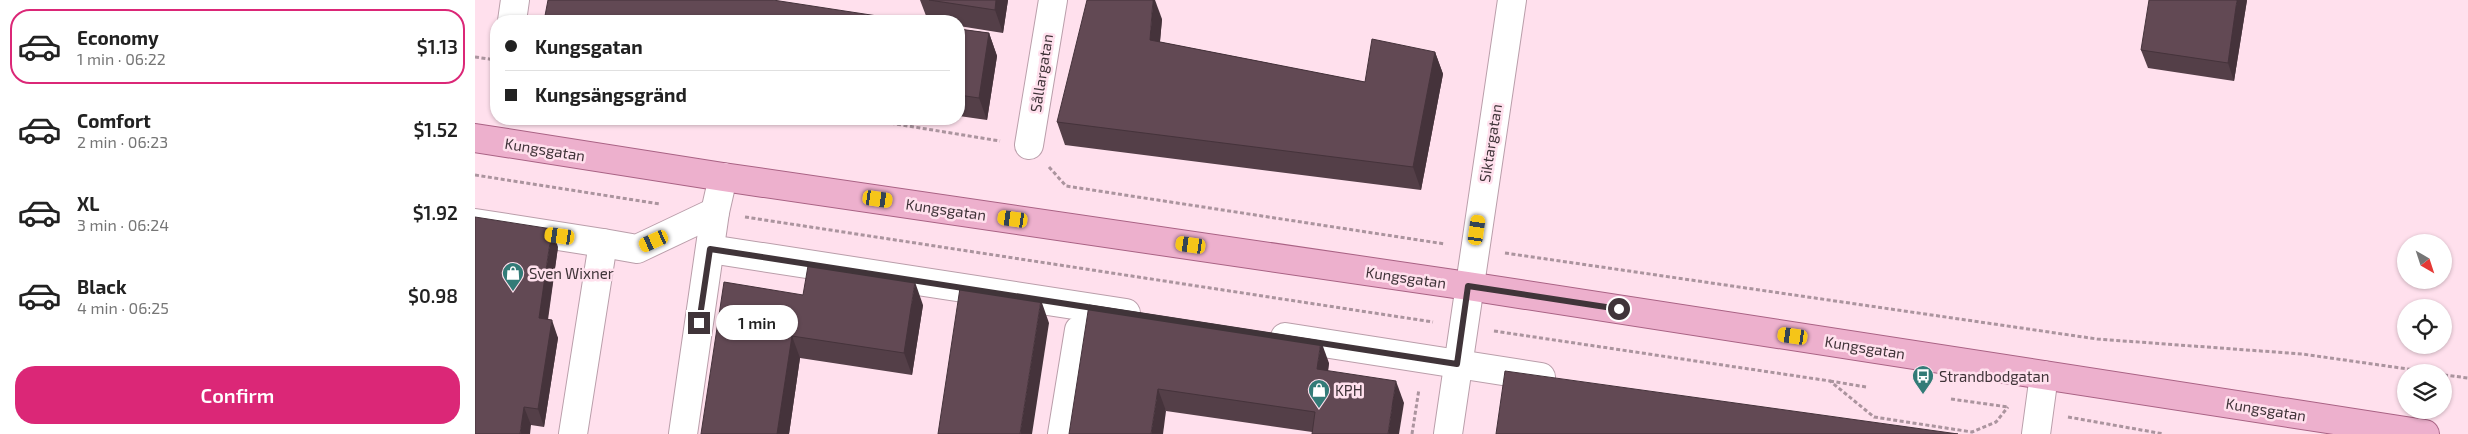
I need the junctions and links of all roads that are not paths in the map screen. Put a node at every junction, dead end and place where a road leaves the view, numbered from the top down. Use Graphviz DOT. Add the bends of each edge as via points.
graph roads {
  1 [pos="515,0"];
  2 [pos="1053,0"];
  3 [pos="1512,0"];
  4 [pos="513,15"];
  5 [pos="475,138"];
  6 [pos="1029,145"];
  7 [pos="723,177"];
  8 [pos="715,212"];
  9 [pos="475,224"];
  10 [pos="603,243"];
  11 [pos="710,249"];
  12 [pos="1468,286"];
  13 [pos="1149,316"];
  14 [pos="1079,330"];
  15 [pos="1257,333"];
  16 [pos="1457,364"];
  17 [pos="2044,375"];
  18 [pos="1561,380"];
  19 [pos="2038,423"];
  20 [pos="573,434"];
  21 [pos="683,434"];
  22 [pos="1062,434"];
  23 [pos="1448,434"];
  24 [pos="2425,434"];
  1 -- 4 [label="street"];
  2 -- 6 [label="street, Sållargatan"];
  3 -- 12 [label="street, Siktargatan"];
  5 -- 7 [label="main road, Kungsgatan"];
  7 -- 8 [label="street"];
  7 -- 12 [label="main road, Kungsgatan"];
  8 -- 10 [label="street" via="637,249"];
  8 -- 11 [label="street"];
  9 -- 10 [label="street"];
  10 -- 20 [label="street"];
  11 -- 13 [label="street"];
  11 -- 21 [label="street"];
  12 -- 16 [label="street, Siktargatan"];
  12 -- 17 [label="main road, Kungsgatan"];
  14 -- 22 [label="street"];
  15 -- 16 [label="street"];
  16 -- 18 [label="street"];
  16 -- 23 [label="street, Siktargatan"];
  17 -- 19 [label="street"];
  17 -- 24 [label="main road, Kungsgatan"];
}
